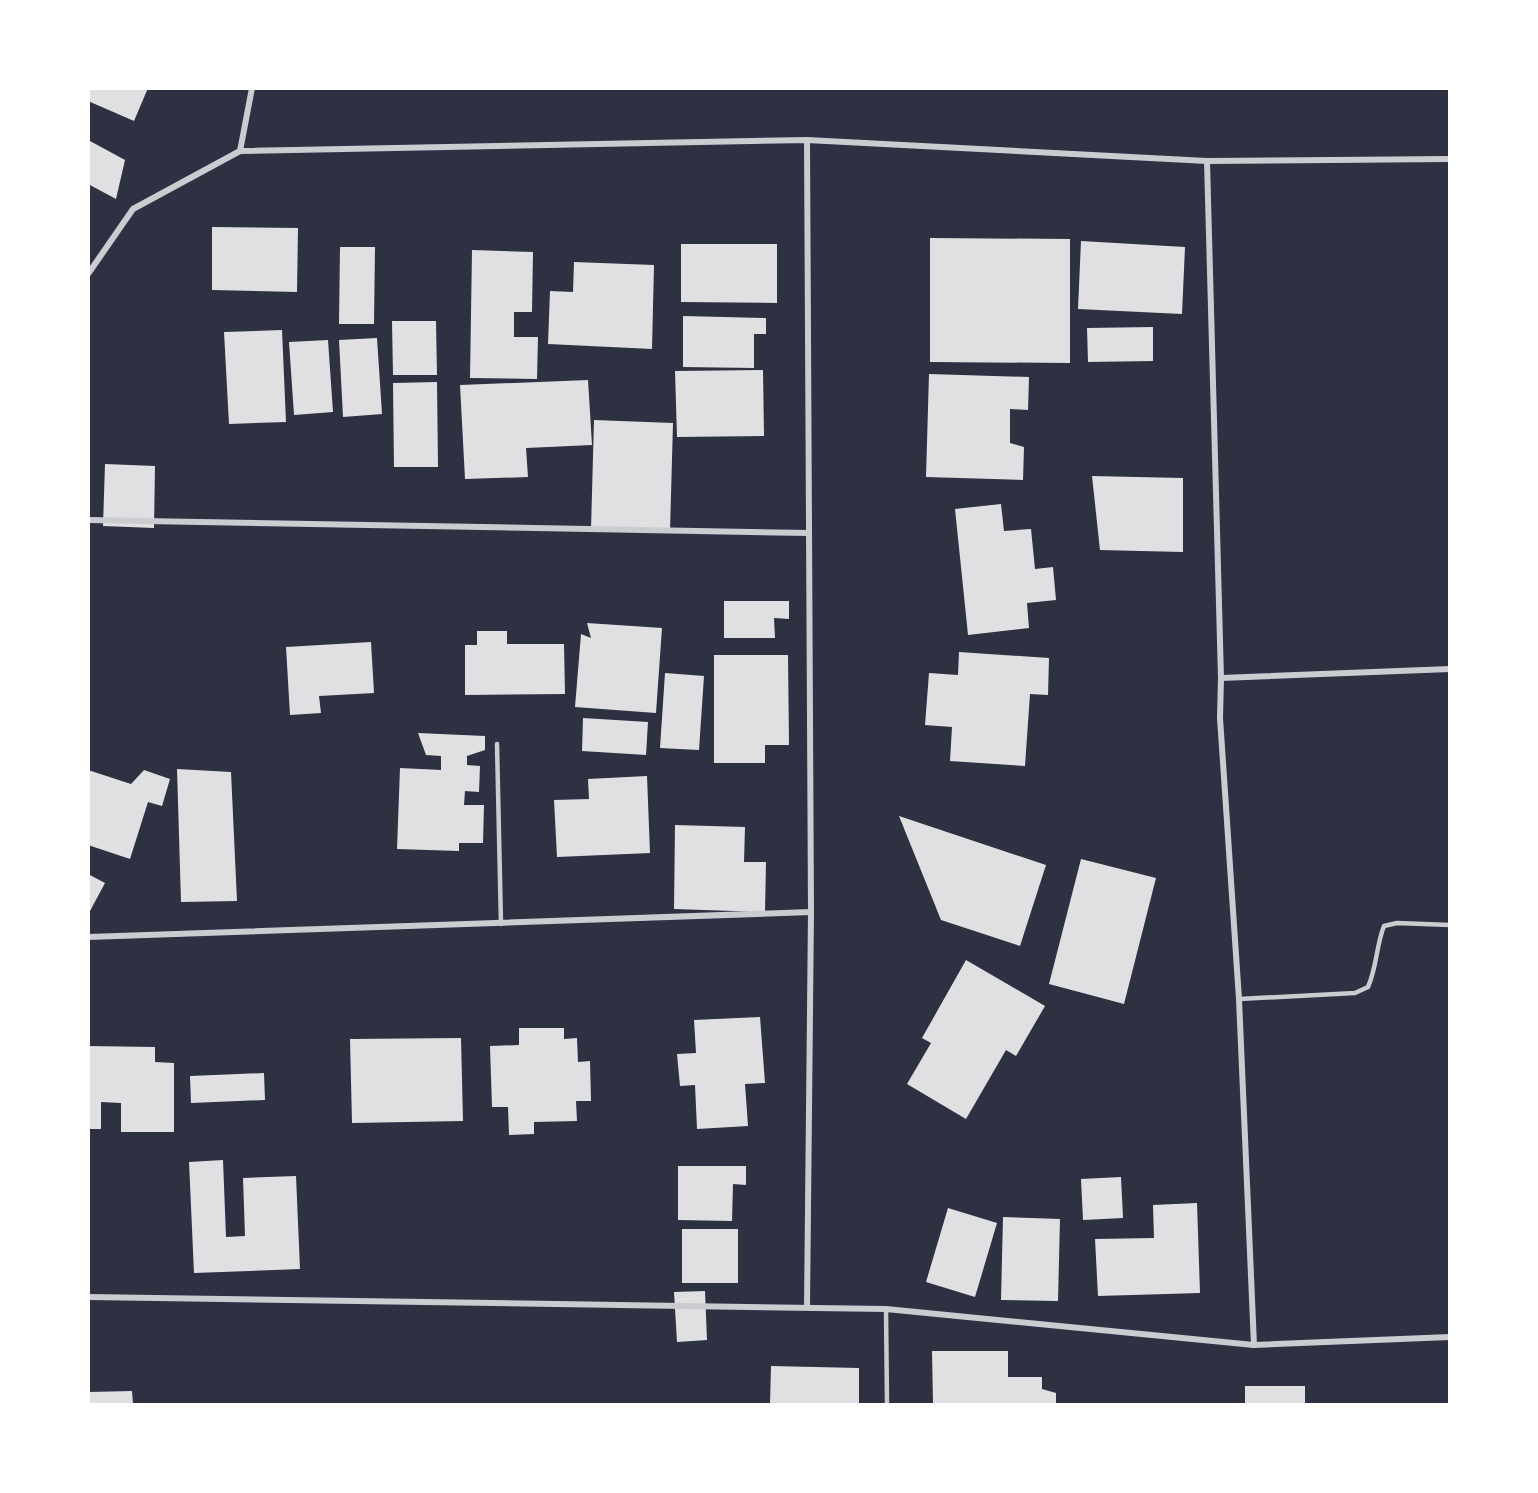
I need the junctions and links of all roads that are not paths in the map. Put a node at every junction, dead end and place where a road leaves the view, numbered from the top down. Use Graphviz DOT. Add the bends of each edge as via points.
graph roads {
  1 [pos="252,88"];
  2 [pos="807,140"];
  3 [pos="240,151"];
  4 [pos="1449,159"];
  5 [pos="1207,161"];
  6 [pos="88,274"];
  7 [pos="88,520"];
  8 [pos="808,533"];
  9 [pos="1449,669"];
  10 [pos="1221,678"];
  11 [pos="497,744"];
  12 [pos="811,912"];
  13 [pos="501,924"];
  14 [pos="1449,925"];
  15 [pos="88,938"];
  16 [pos="1239,999"];
  17 [pos="88,1297"];
  18 [pos="807,1307"];
  19 [pos="886,1309"];
  20 [pos="1449,1337"];
  21 [pos="1254,1345"];
  22 [pos="887,1404"];
  1 -- 3 [label="street"];
  2 -- 3 [label="street"];
  2 -- 5 [label="street"];
  2 -- 8 [label="street"];
  3 -- 6 [label="street" via="133,209"];
  4 -- 5 [label="street"];
  5 -- 10 [label="street"];
  7 -- 8 [label="street"];
  8 -- 12 [label="street"];
  9 -- 10 [label="street"];
  10 -- 16 [label="street" via="1220,718"];
  11 -- 13 [label="lane"];
  12 -- 13 [label="street"];
  12 -- 18 [label="street"];
  13 -- 15 [label="street"];
  14 -- 16 [label="lane" via="1384,926 1368,987 1355,993"];
  16 -- 21 [label="street"];
  17 -- 18 [label="street"];
  18 -- 19 [label="street"];
  19 -- 21 [label="street"];
  19 -- 22 [label="lane"];
  20 -- 21 [label="street"];
}
